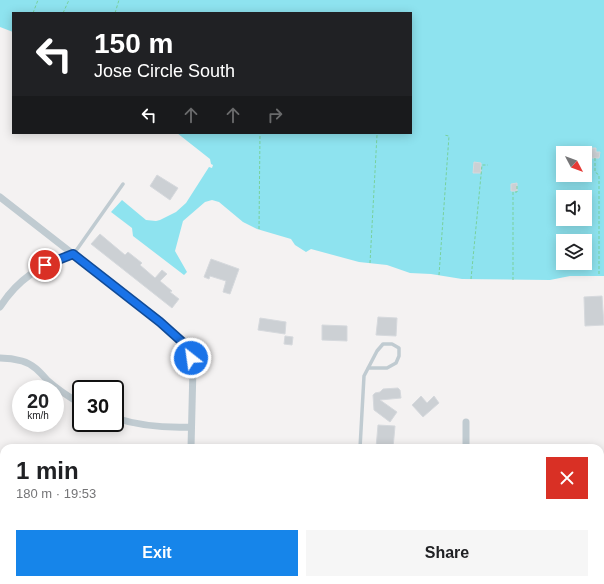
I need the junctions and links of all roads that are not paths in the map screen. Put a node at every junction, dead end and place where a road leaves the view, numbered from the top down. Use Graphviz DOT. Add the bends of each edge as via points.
graph roads {
  1 [pos="123,184"];
  2 [pos="0,197"];
  3 [pos="73,254"];
  4 [pos="0,307"];
  5 [pos="0,358"];
  6 [pos="368,368"];
  7 [pos="72,398"];
  8 [pos="124,420"];
  9 [pos="466,422"];
  10 [pos="191,428"];
  11 [pos="191,444"];
  12 [pos="360,444"];
  13 [pos="466,444"];
  1 -- 3 [label="lane"];
  2 -- 3 [label="street"];
  3 -- 4 [label="street" via="35,270"];
  3 -- 10 [label="street" via="189,348 193,367"];
  5 -- 7 [label="street" via="29,364"];
  6 -- 6 [label="lane" via="383,344 392,344 399,348 396,363 387,368"];
  6 -- 12 [label="lane" via="364,376"];
  8 -- 10 [label="street" via="164,428"];
  9 -- 13 [label="street"];
  10 -- 11 [label="street"];
}
